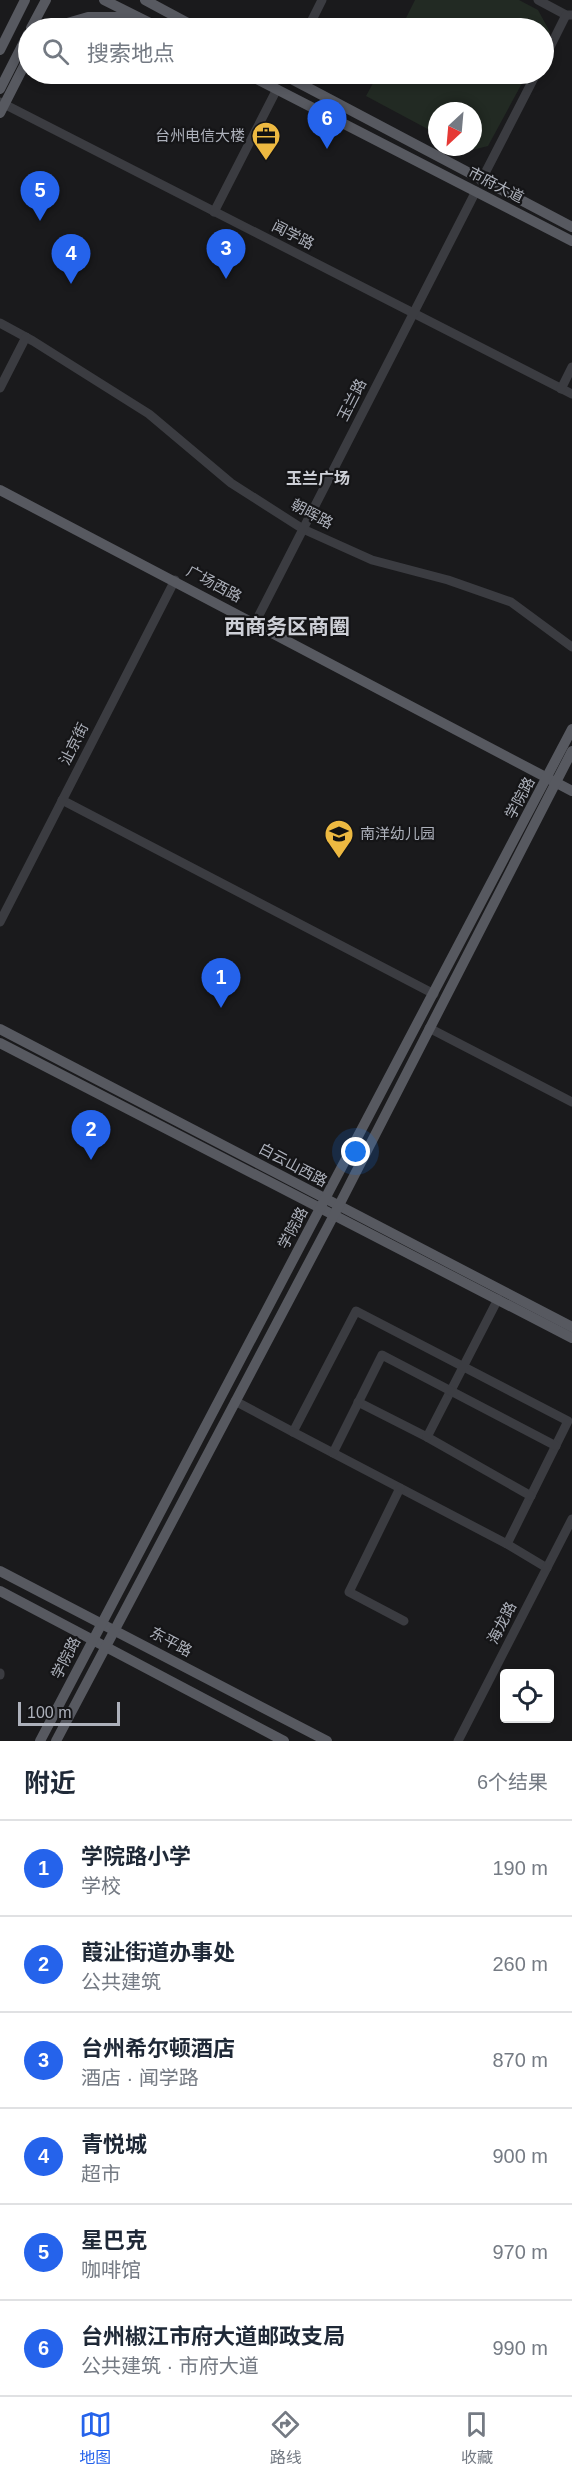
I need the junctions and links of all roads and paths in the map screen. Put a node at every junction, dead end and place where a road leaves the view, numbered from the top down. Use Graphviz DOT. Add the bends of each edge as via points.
graph roads {
  1 [pos="25,0"];
  2 [pos="46,0"];
  3 [pos="104,0"];
  4 [pos="322,0"];
  5 [pos="538,0"];
  6 [pos="148,1"];
  7 [pos="569,15"];
  8 [pos="137,17"];
  9 [pos="36,18"];
  10 [pos="85,18"];
  11 [pos="179,18"];
  12 [pos="313,18"];
  13 [pos="554,40"];
  14 [pos="0,50"];
  15 [pos="18,54"];
  16 [pos="18,57"];
  17 [pos="14,62"];
  18 [pos="18,76"];
  19 [pos="267,84"];
  20 [pos="300,84"];
  21 [pos="531,84"];
  22 [pos="0,89"];
  23 [pos="277,89"];
  24 [pos="1,106"];
  25 [pos="478,186"];
  26 [pos="214,212"];
  27 [pos="572,227"];
  28 [pos="572,241"];
  29 [pos="413,313"];
  30 [pos="0,323"];
  31 [pos="26,337"];
  32 [pos="572,367"];
  33 [pos="0,388"];
  34 [pos="561,389"];
  35 [pos="572,394"];
  36 [pos="0,490"];
  37 [pos="303,529"];
  38 [pos="175,580"];
  39 [pos="255,623"];
  40 [pos="572,647"];
  41 [pos="572,729"];
  42 [pos="572,752"];
  43 [pos="552,780"];
  44 [pos="572,791"];
  45 [pos="62,800"];
  46 [pos="0,922"];
  47 [pos="434,994"];
  48 [pos="429,1028"];
  49 [pos="0,1029"];
  50 [pos="0,1043"];
  51 [pos="572,1102"];
  52 [pos="323,1203"];
  53 [pos="336,1210"];
  54 [pos="498,1299"];
  55 [pos="572,1327"];
  56 [pos="572,1338"];
  57 [pos="462,1368"];
  58 [pos="450,1392"];
  59 [pos="235,1401"];
  60 [pos="358,1402"];
  61 [pos="293,1432"];
  62 [pos="427,1437"];
  63 [pos="556,1446"];
  64 [pos="333,1453"];
  65 [pos="400,1488"];
  66 [pos="531,1496"];
  67 [pos="572,1519"];
  68 [pos="507,1544"];
  69 [pos="547,1568"];
  70 [pos="0,1571"];
  71 [pos="0,1591"];
  72 [pos="404,1621"];
  73 [pos="101,1622"];
  74 [pos="114,1629"];
  75 [pos="93,1639"];
  76 [pos="106,1646"];
  77 [pos="40,1741"];
  78 [pos="56,1741"];
  79 [pos="285,1741"];
  80 [pos="327,1741"];
  81 [pos="458,1741"];
  1 -- 14 [label="main road"];
  2 -- 9 [label="main road"];
  3 -- 8 [label="main road"];
  4 -- 12 [label="street"];
  5 -- 7 [label="street"];
  6 -- 11 [label="main road"];
  7 -- 13 [label="street"];
  8 -- 10 [label="main road"];
  15 -- 17 [label="main road"];
  16 -- 17 [label="main road"];
  17 -- 22 [label="main road"];
  18 -- 24 [label="main road"];
  19 -- 23 [label="main road, 市府大道"];
  20 -- 25 [label="main road, 市府大道"];
  21 -- 25 [label="street, 玉兰路"];
  23 -- 25 [label="main road, 市府大道"];
  23 -- 26 [label="street"];
  24 -- 26 [label="street, 闻学路"];
  25 -- 27 [label="main road, 市府大道"];
  25 -- 28 [label="main road, 市府大道"];
  25 -- 29 [label="street, 玉兰路"];
  26 -- 29 [label="street, 闻学路"];
  29 -- 34 [label="street, 闻学路"];
  29 -- 37 [label="street, 玉兰路"];
  30 -- 31 [label="street, 朝晖路"];
  31 -- 33 [label="street"];
  31 -- 37 [label="street, 朝晖路" via="149,414 231,483"];
  32 -- 34 [label="street"];
  34 -- 35 [label="street, 闻学路"];
  36 -- 38 [label="main road, 广场西路"];
  37 -- 39 [label="street, 玉兰路"];
  37 -- 40 [label="street, 朝晖路" via="372,560 511,602"];
  38 -- 39 [label="main road, 广场西路"];
  38 -- 45 [label="street, 沚京街"];
  39 -- 43 [label="main road, 广场西路"];
  41 -- 43 [label="main road, 学院路"];
  42 -- 43 [label="main road, 学院路"];
  43 -- 44 [label="main road, 广场西路"];
  43 -- 47 [label="main road, 学院路"];
  43 -- 48 [label="main road, 学院路"];
  45 -- 46 [label="street, 沚京街"];
  45 -- 47 [label="street"];
  47 -- 52 [label="main road, 学院路"];
  48 -- 51 [label="street"];
  48 -- 53 [label="main road, 学院路"];
  49 -- 52 [label="main road, 白云山西路"];
  50 -- 52 [label="main road, 白云山西路"];
  52 -- 53 [label="main road, 白云山西路"];
  52 -- 73 [label="main road, 学院路"];
  53 -- 54 [label="main road, 白云山西路"];
  53 -- 55 [label="main road, 白云山西路"];
  53 -- 59 [label="main road, 学院路"];
  54 -- 56 [label="main road, 白云山西路"];
  54 -- 57 [label="street"];
  57 -- 58 [label="street"];
  57 -- 61 [label="street" via="357,1311"];
  57 -- 63 [label="street" via="568,1421"];
  58 -- 60 [label="street" via="382,1355"];
  58 -- 62 [label="street"];
  58 -- 63 [label="street"];
  59 -- 61 [label="street"];
  59 -- 74 [label="main road, 学院路"];
  60 -- 62 [label="street"];
  60 -- 64 [label="street"];
  61 -- 64 [label="street"];
  62 -- 66 [label="street"];
  63 -- 66 [label="street"];
  64 -- 65 [label="street"];
  65 -- 68 [label="street"];
  65 -- 72 [label="street" via="349,1592"];
  66 -- 68 [label="street"];
  67 -- 69 [label="street, 海龙路"];
  68 -- 69 [label="street"];
  69 -- 81 [label="street, 海龙路"];
  70 -- 73 [label="main road, 东平路"];
  71 -- 75 [label="main road"];
  73 -- 74 [label="main road, 东平路"];
  73 -- 75 [label="main road, 学院路"];
  74 -- 76 [label="main road, 学院路"];
  74 -- 80 [label="main road, 东平路"];
  75 -- 76 [label="main road"];
  75 -- 77 [label="main road, 学院路"];
  76 -- 78 [label="main road, 学院路"];
  76 -- 79 [label="main road"];
}
